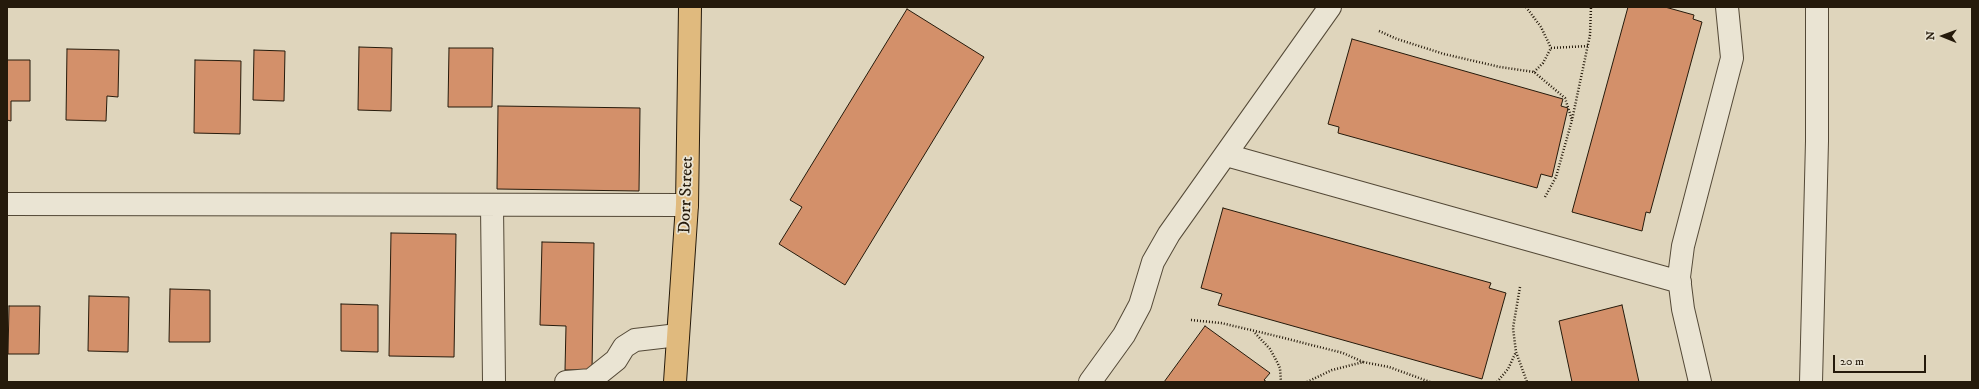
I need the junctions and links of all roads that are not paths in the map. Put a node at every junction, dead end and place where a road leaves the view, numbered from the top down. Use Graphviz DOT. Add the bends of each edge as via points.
graph roads {
  1 [pos="690,7"];
  2 [pos="1330,7"];
  3 [pos="1728,7"];
  4 [pos="1817,7"];
  5 [pos="1226,155"];
  6 [pos="7,204"];
  7 [pos="687,205"];
  8 [pos="492,206"];
  9 [pos="1680,282"];
  10 [pos="678,335"];
  11 [pos="494,382"];
  12 [pos="566,382"];
  13 [pos="675,382"];
  14 [pos="1090,382"];
  15 [pos="1700,382"];
  16 [pos="1811,382"];
  1 -- 7 [label="main road, Dorr Street"];
  2 -- 5 [label="lane"];
  3 -- 9 [label="lane" via="1732,58 1684,246"];
  4 -- 16 [label="lane"];
  5 -- 9 [label="lane"];
  5 -- 14 [label="lane" via="1169,234 1153,262 1140,306 1124,335"];
  6 -- 8 [label="lane"];
  7 -- 8 [label="lane"];
  7 -- 10 [label="main road, Dorr Street"];
  8 -- 11 [label="lane"];
  9 -- 15 [label="lane" via="1683,309"];
  10 -- 12 [label="lane" via="635,340 624,347 616,360 591,380"];
  10 -- 13 [label="main road, Dorr Street"];
}
